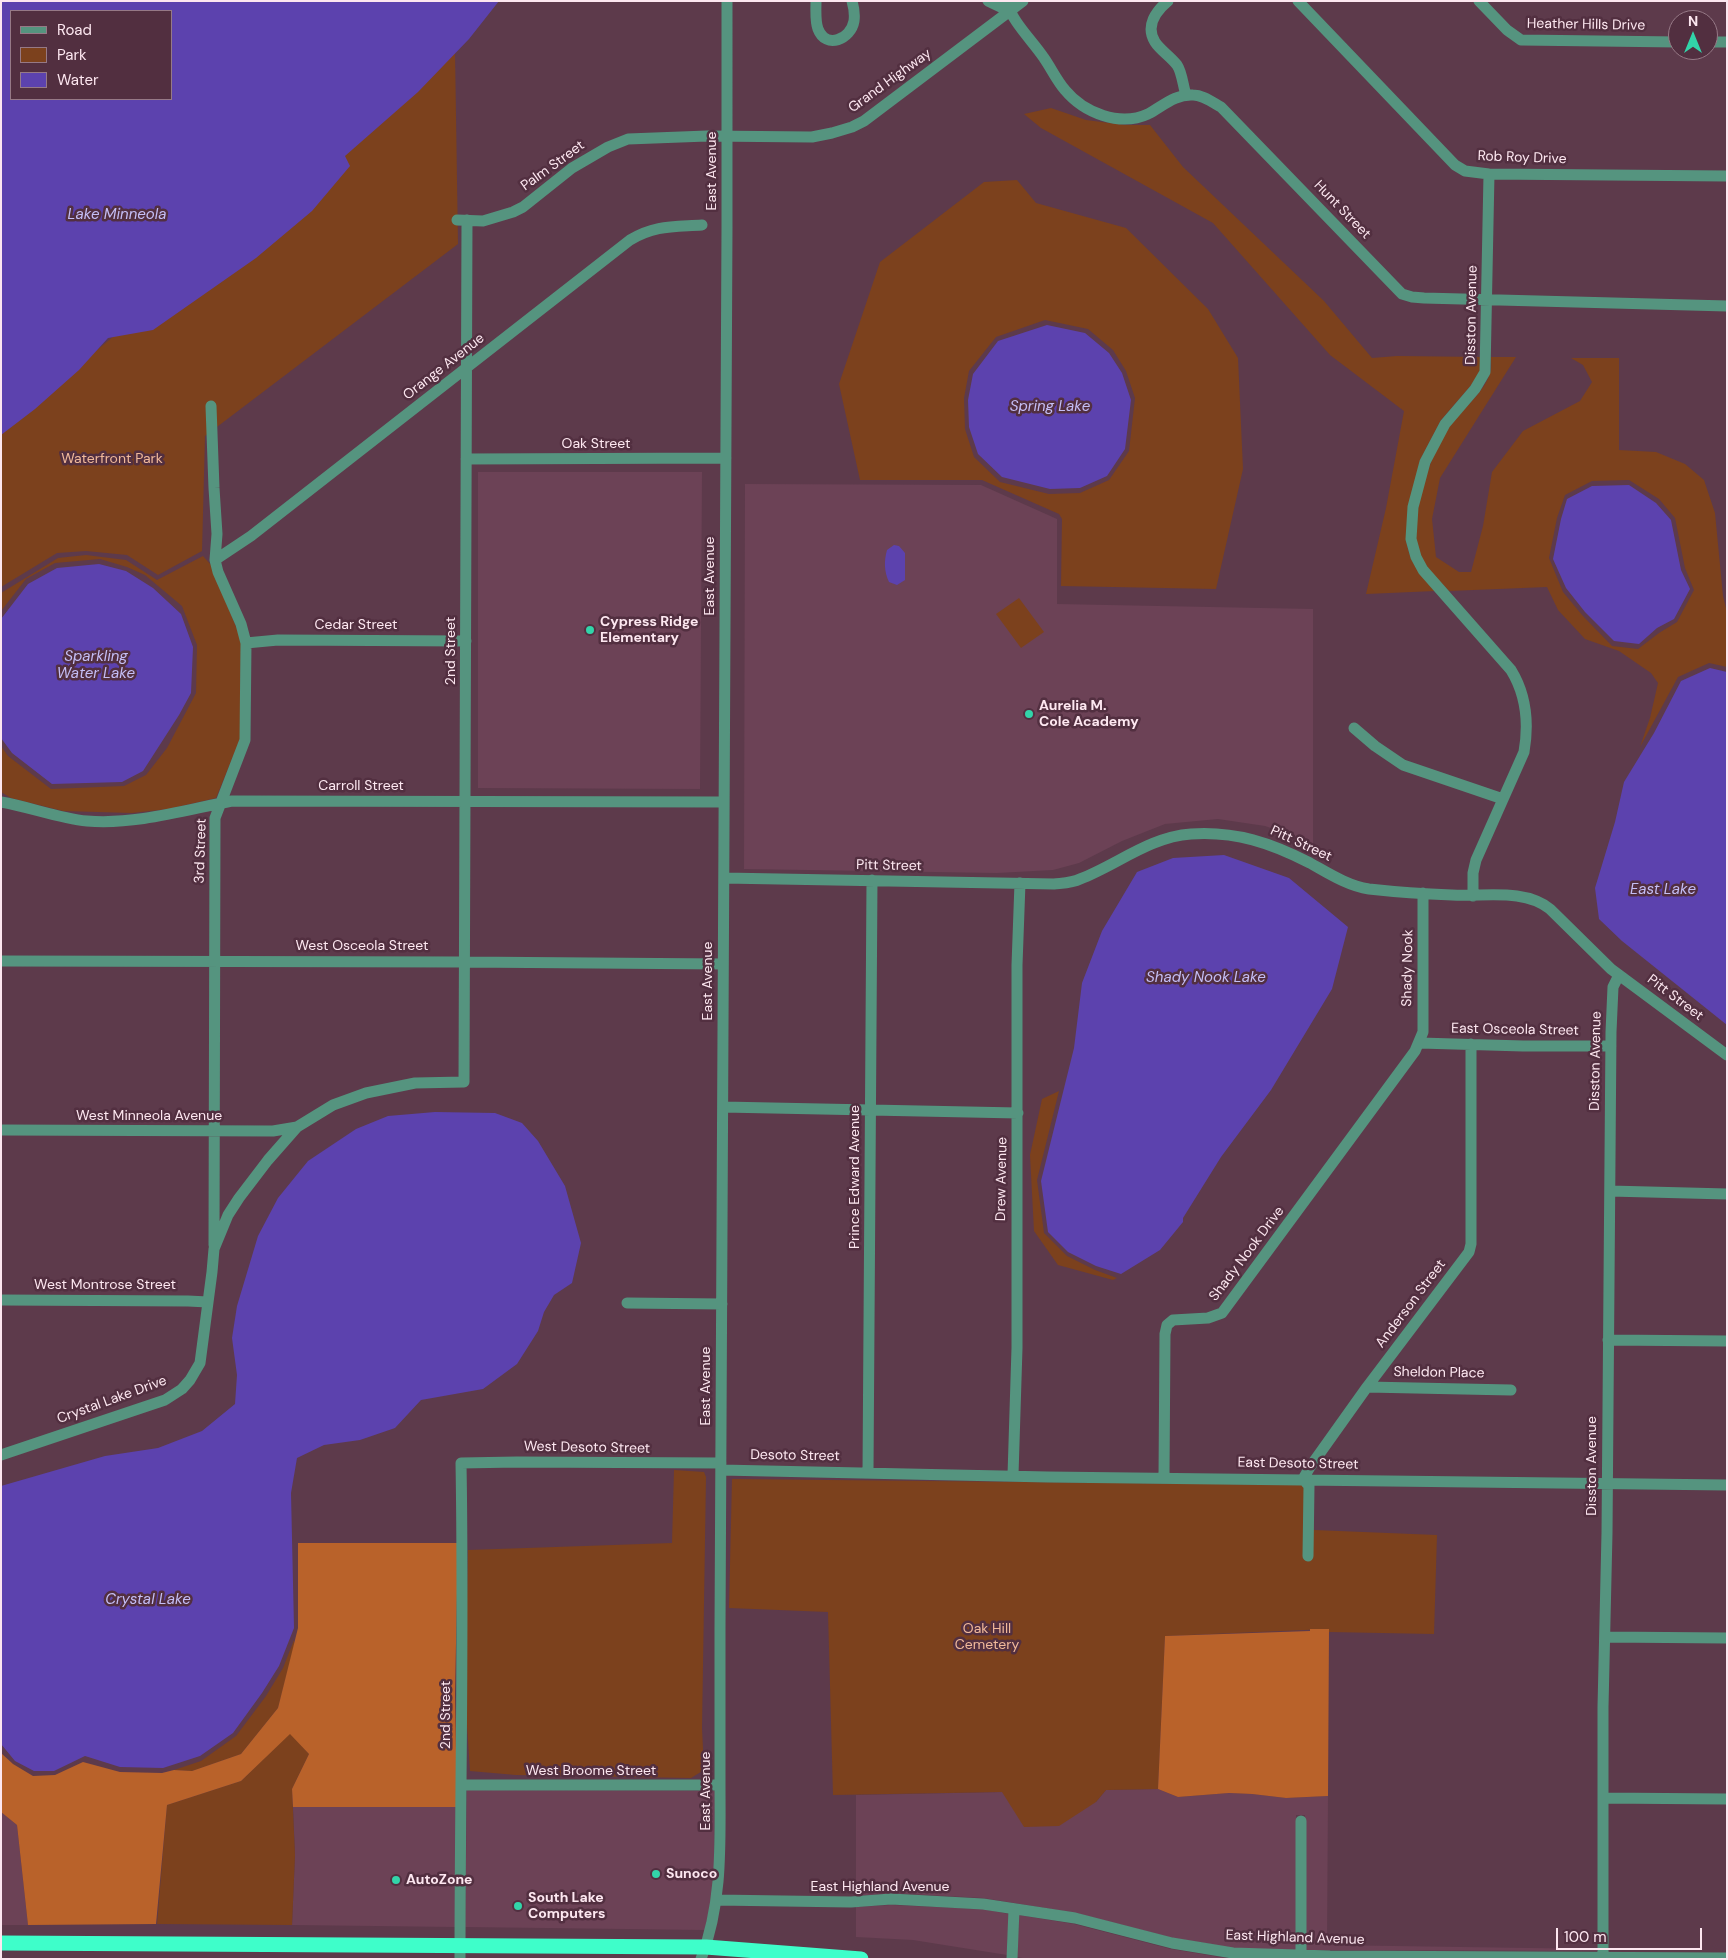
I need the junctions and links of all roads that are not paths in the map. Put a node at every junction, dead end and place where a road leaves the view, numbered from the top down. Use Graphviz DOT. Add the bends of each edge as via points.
graph roads {
  1 [pos="727,1"];
  2 [pos="816,1"];
  3 [pos="852,1"];
  4 [pos="988,1"];
  5 [pos="1023,1"];
  6 [pos="1168,1"];
  7 [pos="1298,1"];
  8 [pos="1479,1"];
  9 [pos="1008,6"];
  10 [pos="1668,42"];
  11 [pos="1186,95"];
  12 [pos="727,136"];
  13 [pos="1489,174"];
  14 [pos="1727,176"];
  15 [pos="462,220"];
  16 [pos="702,225"];
  17 [pos="1488,298"];
  18 [pos="1727,306"];
  19 [pos="466,368"];
  20 [pos="211,406"];
  21 [pos="726,458"];
  22 [pos="466,459"];
  23 [pos="215,560"];
  24 [pos="466,641"];
  25 [pos="246,643"];
  26 [pos="1354,728"];
  27 [pos="1503,799"];
  28 [pos="1,802"];
  29 [pos="466,802"];
  30 [pos="724,802"];
  31 [pos="220,803"];
  32 [pos="724,878"];
  33 [pos="872,880"];
  34 [pos="1020,883"];
  35 [pos="1423,893"];
  36 [pos="1473,896"];
  37 [pos="215,961"];
  38 [pos="1,962"];
  39 [pos="464,962"];
  40 [pos="723,964"];
  41 [pos="1619,975"];
  42 [pos="1420,1043"];
  43 [pos="1471,1044"];
  44 [pos="1610,1046"];
  45 [pos="1727,1055"];
  46 [pos="464,1082"];
  47 [pos="722,1107"];
  48 [pos="870,1111"];
  49 [pos="1018,1113"];
  50 [pos="296,1127"];
  51 [pos="1,1130"];
  52 [pos="213,1131"];
  53 [pos="1610,1191"];
  54 [pos="1727,1194"];
  55 [pos="214,1249"];
  56 [pos="1,1300"];
  57 [pos="208,1302"];
  58 [pos="627,1303"];
  59 [pos="722,1304"];
  60 [pos="1608,1340"];
  61 [pos="1727,1341"];
  62 [pos="1367,1387"];
  63 [pos="1511,1390"];
  64 [pos="1,1454"];
  65 [pos="721,1467"];
  66 [pos="461,1471"];
  67 [pos="868,1473"];
  68 [pos="1013,1475"];
  69 [pos="1164,1477"];
  70 [pos="1304,1480"];
  71 [pos="1607,1484"];
  72 [pos="1727,1485"];
  73 [pos="1308,1556"];
  74 [pos="1605,1637"];
  75 [pos="1727,1638"];
  76 [pos="462,1785"];
  77 [pos="720,1785"];
  78 [pos="1603,1798"];
  79 [pos="1727,1799"];
  80 [pos="1301,1821"];
  81 [pos="717,1900"];
  82 [pos="1014,1909"];
  83 [pos="1,1943"];
  84 [pos="460,1952"];
  85 [pos="703,1953"];
  86 [pos="1301,1956"];
  87 [pos="1408,1957"];
  88 [pos="1602,1958"];
  89 [pos="1727,1958"];
  90 [pos="861,1959"];
  91 [pos="1012,1959"];
  1 -- 12 [label="street, East Avenue"];
  2 -- 3 [label="street" via="817,27 820,34 832,40 844,38 852,28"];
  4 -- 9 [label="street"];
  5 -- 9 [label="street, Grand Highway"];
  6 -- 11 [label="street" via="1157,10 1151,27 1152,35 1178,66"];
  7 -- 13 [label="street, Rob Roy Drive" via="1455,165 1465,171"];
  8 -- 10 [label="street, Heather Hills Drive" via="1521,40"];
  9 -- 11 [label="street" via="1065,90 1086,108 1114,118 1137,118 1168,100"];
  9 -- 12 [label="street, Grand Highway" via="864,121 852,127 812,137"];
  11 -- 17 [label="street, Hunt Street" via="1202,96 1221,107 1402,294 1424,298"];
  12 -- 15 [label="street, Palm Street" via="628,139 572,168 523,207 483,221"];
  12 -- 21 [label="street, East Avenue"];
  13 -- 14 [label="street, Rob Roy Drive"];
  13 -- 17 [label="street, Disston Avenue"];
  15 -- 19 [label="street, 2nd Street"];
  16 -- 19 [label="street, Orange Avenue" via="655,228 637,236"];
  17 -- 18 [label="street, Hunt Street"];
  17 -- 27 [label="street, Disston Avenue" via="1485,372 1445,424 1425,462 1414,507 1412,547 1423,570 1511,670 1524,699 1527,722 1524,752"];
  19 -- 22 [label="street, 2nd Street"];
  19 -- 23 [label="street, Orange Avenue" via="251,536"];
  20 -- 23 [label="street, 3rd Street" via="218,534"];
  21 -- 22 [label="street, Oak Street"];
  21 -- 30 [label="street, East Avenue"];
  22 -- 24 [label="street, 2nd Street"];
  23 -- 25 [label="street, 3rd Street"];
  24 -- 25 [label="street, Cedar Street" via="278,640"];
  24 -- 29 [label="street, 2nd Street"];
  25 -- 31 [label="street, 3rd Street" via="245,740"];
  26 -- 27 [label="street" via="1403,765"];
  27 -- 36 [label="street, Disston Avenue" via="1476,860"];
  28 -- 31 [label="street, Carroll Street" via="52,816 102,821 169,814"];
  29 -- 30 [label="street, Carroll Street"];
  29 -- 31 [label="street, Carroll Street" via="232,800"];
  29 -- 39 [label="street, 2nd Street"];
  30 -- 32 [label="street, East Avenue"];
  31 -- 37 [label="street, 3rd Street" via="215,818"];
  32 -- 33 [label="street, Pitt Street"];
  32 -- 40 [label="street, East Avenue"];
  33 -- 34 [label="street, Pitt Street"];
  33 -- 48 [label="street, Prince Edward Avenue"];
  34 -- 35 [label="street, Pitt Street" via="1054,884 1080,880 1159,841 1210,833 1274,845 1356,886"];
  34 -- 49 [label="street, Drew Avenue"];
  35 -- 36 [label="street, Pitt Street"];
  35 -- 42 [label="street, Shady Nook" via="1423,1032"];
  36 -- 41 [label="street, Pitt Street" via="1517,896 1542,903"];
  37 -- 38 [label="street, West Osceola Street"];
  37 -- 39 [label="street, West Osceola Street"];
  37 -- 52 [label="street, 3rd Street"];
  39 -- 40 [label="street, West Osceola Street"];
  39 -- 46 [label="street, 2nd Street"];
  40 -- 47 [label="street, East Avenue"];
  41 -- 44 [label="street, Disston Avenue" via="1613,987"];
  41 -- 45 [label="street, Pitt Street"];
  42 -- 43 [label="street, East Osceola Street"];
  42 -- 69 [label="street, Shady Nook Drive" via="1222,1313 1208,1318 1173,1320 1167,1325 1164,1350"];
  43 -- 44 [label="street, East Osceola Street"];
  43 -- 62 [label="street, Anderson Street" via="1469,1252"];
  44 -- 53 [label="street, Disston Avenue"];
  46 -- 50 [label="street, Crystal Lake Drive" via="415,1083 366,1092"];
  47 -- 48 [label="street"];
  47 -- 59 [label="street, East Avenue"];
  48 -- 49 [label="street"];
  48 -- 67 [label="street, Prince Edward Avenue"];
  49 -- 68 [label="street, Drew Avenue"];
  50 -- 52 [label="street, West Minneola Avenue" via="273,1131"];
  50 -- 55 [label="street, Crystal Lake Drive" via="239,1198"];
  51 -- 52 [label="street, West Minneola Avenue"];
  52 -- 55 [label="street, 3rd Street"];
  53 -- 54 [label="street"];
  53 -- 60 [label="street, Disston Avenue"];
  55 -- 57 [label="street, Crystal Lake Drive"];
  56 -- 57 [label="street, West Montrose Street"];
  57 -- 64 [label="street, Crystal Lake Drive" via="200,1362 190,1380 177,1393 165,1400"];
  58 -- 59 [label="street"];
  59 -- 65 [label="street, East Avenue"];
  60 -- 61 [label="street"];
  60 -- 71 [label="street, Disston Avenue"];
  62 -- 63 [label="street, Sheldon Place"];
  62 -- 70 [label="street, Anderson Street"];
  65 -- 66 [label="street, West Desoto Street" via="517,1462 461,1463"];
  65 -- 67 [label="street, Desoto Street"];
  65 -- 77 [label="street, East Avenue"];
  66 -- 76 [label="street, 2nd Street"];
  67 -- 68 [label="street, East Desoto Street"];
  68 -- 69 [label="street, East Desoto Street"];
  69 -- 70 [label="street, East Desoto Street"];
  70 -- 71 [label="street, East Desoto Street"];
  70 -- 73 [label="street" via="1310,1486"];
  71 -- 72 [label="street, East Desoto Street"];
  71 -- 74 [label="street, Disston Avenue"];
  74 -- 75 [label="street"];
  74 -- 78 [label="street, Disston Avenue"];
  76 -- 77 [label="street, West Broome Street"];
  76 -- 84 [label="street, 2nd Street"];
  77 -- 81 [label="street, East Avenue" via="721,1844"];
  78 -- 79 [label="street"];
  78 -- 88 [label="street, Disston Avenue"];
  80 -- 86 [label="street"];
  81 -- 82 [label="street, East Highland Avenue" via="907,1900"];
  81 -- 85 [label="street, East Avenue"];
  82 -- 86 [label="street, East Highland Avenue" via="1075,1918 1207,1950"];
  82 -- 91 [label="street"];
  83 -- 84 [label="highway"];
  84 -- 85 [label="highway"];
  85 -- 90 [label="highway"];
  86 -- 87 [label="street, East Highland Avenue"];
  87 -- 88 [label="street, East Highland Avenue"];
  88 -- 89 [label="street, East Highland Avenue"];
}
